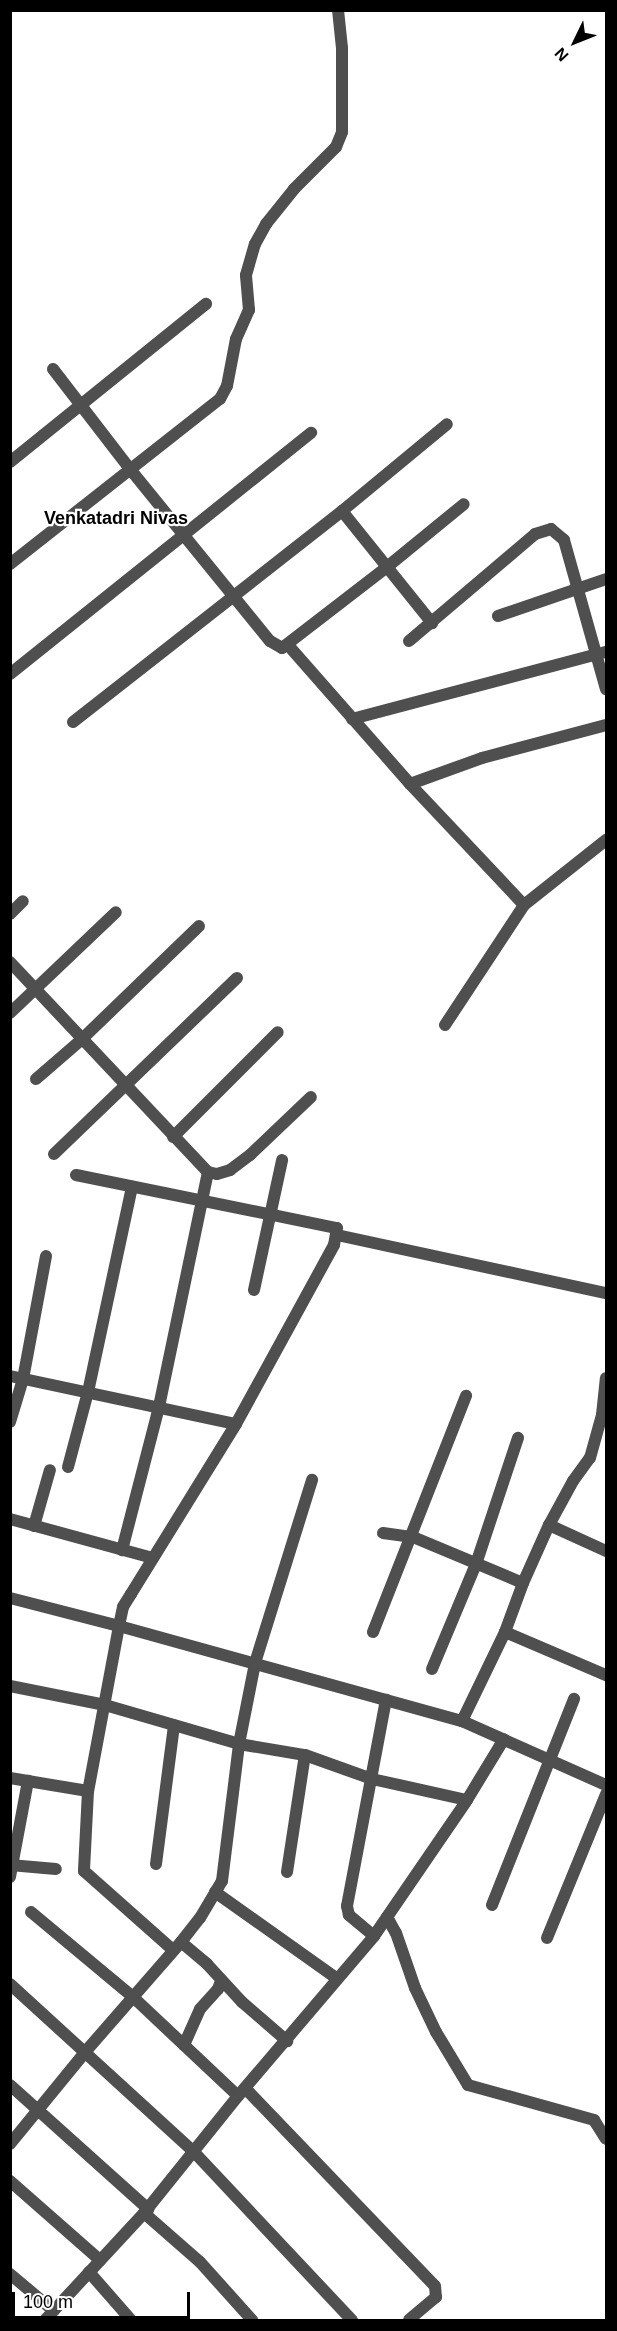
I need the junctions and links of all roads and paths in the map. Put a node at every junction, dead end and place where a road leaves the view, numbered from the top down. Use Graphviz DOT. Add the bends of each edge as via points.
graph roads {
  1 [pos="338,10"];
  2 [pos="206,304"];
  3 [pos="53,369"];
  4 [pos="80,404"];
  5 [pos="447,424"];
  6 [pos="311,433"];
  7 [pos="10,462"];
  8 [pos="130,469"];
  9 [pos="464,504"];
  10 [pos="342,511"];
  11 [pos="185,536"];
  12 [pos="10,564"];
  13 [pos="387,567"];
  14 [pos="606,579"];
  15 [pos="579,588"];
  16 [pos="236,595"];
  17 [pos="498,616"];
  18 [pos="432,623"];
  19 [pos="409,641"];
  20 [pos="288,645"];
  21 [pos="602,654"];
  22 [pos="10,674"];
  23 [pos="606,689"];
  24 [pos="352,719"];
  25 [pos="73,722"];
  26 [pos="606,725"];
  27 [pos="410,784"];
  28 [pos="606,840"];
  29 [pos="23,902"];
  30 [pos="524,905"];
  31 [pos="116,912"];
  32 [pos="10,914"];
  33 [pos="199,926"];
  34 [pos="10,962"];
  35 [pos="237,978"];
  36 [pos="35,988"];
  37 [pos="10,1013"];
  38 [pos="445,1025"];
  39 [pos="278,1032"];
  40 [pos="81,1041"];
  41 [pos="36,1079"];
  42 [pos="125,1085"];
  43 [pos="311,1097"];
  44 [pos="173,1137"];
  45 [pos="54,1154"];
  46 [pos="282,1160"];
  47 [pos="208,1172"];
  48 [pos="76,1175"];
  49 [pos="132,1187"];
  50 [pos="202,1203"];
  51 [pos="269,1215"];
  52 [pos="337,1235"];
  53 [pos="46,1256"];
  54 [pos="254,1290"];
  55 [pos="606,1293"];
  56 [pos="17,1377"];
  57 [pos="606,1378"];
  58 [pos="88,1392"];
  59 [pos="466,1396"];
  60 [pos="159,1407"];
  61 [pos="10,1422"];
  62 [pos="236,1424"];
  63 [pos="518,1438"];
  64 [pos="68,1467"];
  65 [pos="50,1470"];
  66 [pos="312,1480"];
  67 [pos="10,1519"];
  68 [pos="549,1525"];
  69 [pos="34,1526"];
  70 [pos="383,1533"];
  71 [pos="413,1537"];
  72 [pos="122,1550"];
  73 [pos="606,1551"];
  74 [pos="153,1558"];
  75 [pos="476,1564"];
  76 [pos="523,1583"];
  77 [pos="10,1598"];
  78 [pos="119,1626"];
  79 [pos="373,1632"];
  80 [pos="506,1632"];
  81 [pos="255,1663"];
  82 [pos="432,1669"];
  83 [pos="606,1675"];
  84 [pos="10,1686"];
  85 [pos="574,1699"];
  86 [pos="386,1700"];
  87 [pos="105,1705"];
  88 [pos="462,1722"];
  89 [pos="174,1725"];
  90 [pos="504,1740"];
  91 [pos="239,1743"];
  92 [pos="305,1755"];
  93 [pos="552,1760"];
  94 [pos="10,1778"];
  95 [pos="372,1779"];
  96 [pos="28,1781"];
  97 [pos="606,1785"];
  98 [pos="88,1791"];
  99 [pos="606,1794"];
  100 [pos="467,1800"];
  101 [pos="156,1864"];
  102 [pos="12,1869"];
  103 [pos="56,1869"];
  104 [pos="287,1872"];
  105 [pos="215,1892"];
  106 [pos="492,1905"];
  107 [pos="31,1912"];
  108 [pos="387,1917"];
  109 [pos="374,1936"];
  110 [pos="547,1938"];
  111 [pos="177,1946"];
  112 [pos="336,1978"];
  113 [pos="221,1981"];
  114 [pos="10,1984"];
  115 [pos="133,1997"];
  116 [pos="287,2041"];
  117 [pos="184,2046"];
  118 [pos="86,2051"];
  119 [pos="10,2085"];
  120 [pos="241,2092"];
  121 [pos="39,2110"];
  122 [pos="606,2139"];
  123 [pos="10,2144"];
  124 [pos="194,2152"];
  125 [pos="10,2181"];
  126 [pos="146,2211"];
  127 [pos="100,2260"];
  128 [pos="89,2272"];
  129 [pos="10,2274"];
  130 [pos="54,2311"];
  131 [pos="45,2320"];
  132 [pos="131,2320"];
  133 [pos="252,2320"];
  134 [pos="352,2320"];
  135 [pos="409,2320"];
  1 -- 8 [label="street" via="342,132 336,147 294,189 255,244 246,275 249,310 236,339 227,386 209,410"];
  2 -- 4 [label="street"];
  3 -- 4 [label="street"];
  4 -- 7 [label="street"];
  4 -- 8 [label="street"];
  5 -- 10 [label="street"];
  6 -- 11 [label="street"];
  8 -- 11 [label="street"];
  8 -- 12 [label="street"];
  9 -- 13 [label="street"];
  10 -- 13 [label="street"];
  10 -- 16 [label="street"];
  11 -- 16 [label="street"];
  11 -- 22 [label="street"];
  13 -- 18 [label="street"];
  13 -- 20 [label="street"];
  14 -- 15 [label="street"];
  15 -- 17 [label="street"];
  15 -- 18 [label="street" via="564,540 558,532 542,530"];
  15 -- 21 [label="street"];
  16 -- 20 [label="street" via="270,641 282,648"];
  16 -- 25 [label="street"];
  18 -- 19 [label="street"];
  20 -- 24 [label="street"];
  21 -- 23 [label="street"];
  21 -- 24 [label="street"];
  24 -- 27 [label="street"];
  26 -- 27 [label="street" via="482,758"];
  27 -- 30 [label="street"];
  28 -- 30 [label="street"];
  29 -- 32 [label="street"];
  30 -- 38 [label="street"];
  31 -- 36 [label="street"];
  33 -- 40 [label="street"];
  34 -- 36 [label="street"];
  35 -- 42 [label="street"];
  36 -- 37 [label="street"];
  36 -- 40 [label="street"];
  39 -- 44 [label="street"];
  40 -- 41 [label="street"];
  40 -- 42 [label="street"];
  42 -- 44 [label="street"];
  42 -- 45 [label="street"];
  43 -- 47 [label="street" via="230,1170"];
  44 -- 47 [label="street"];
  46 -- 51 [label="street"];
  47 -- 50 [label="street"];
  48 -- 49 [label="street"];
  49 -- 50 [label="street"];
  49 -- 58 [label="street"];
  50 -- 51 [label="street"];
  50 -- 60 [label="street"];
  51 -- 52 [label="street" via="337,1228"];
  51 -- 54 [label="street"];
  52 -- 55 [label="street"];
  52 -- 62 [label="street"];
  53 -- 56 [label="street"];
  56 -- 58 [label="street"];
  56 -- 61 [label="street"];
  57 -- 68 [label="street" via="602,1415 590,1458"];
  58 -- 60 [label="street"];
  58 -- 64 [label="street"];
  59 -- 71 [label="street"];
  60 -- 62 [label="street"];
  60 -- 72 [label="street"];
  62 -- 74 [label="street"];
  63 -- 75 [label="street"];
  65 -- 69 [label="street"];
  66 -- 81 [label="street"];
  67 -- 69 [label="street"];
  68 -- 73 [label="street"];
  68 -- 76 [label="street"];
  69 -- 72 [label="street"];
  70 -- 71 [label="street"];
  71 -- 75 [label="street"];
  71 -- 79 [label="street"];
  72 -- 74 [label="street"];
  74 -- 78 [label="street" via="123,1608"];
  75 -- 76 [label="street"];
  75 -- 82 [label="street"];
  76 -- 80 [label="street"];
  77 -- 78 [label="street"];
  78 -- 81 [label="street"];
  78 -- 87 [label="street"];
  80 -- 83 [label="street"];
  80 -- 88 [label="street"];
  81 -- 86 [label="street"];
  81 -- 91 [label="street"];
  84 -- 87 [label="street"];
  85 -- 93 [label="street"];
  86 -- 88 [label="street"];
  86 -- 95 [label="street"];
  87 -- 89 [label="street"];
  87 -- 98 [label="street"];
  88 -- 90 [label="street"];
  89 -- 91 [label="street"];
  89 -- 101 [label="street"];
  90 -- 93 [label="street"];
  90 -- 100 [label="street"];
  91 -- 92 [label="street"];
  91 -- 105 [label="street" via="222,1881"];
  92 -- 95 [label="street"];
  92 -- 104 [label="street"];
  93 -- 97 [label="street"];
  93 -- 106 [label="street"];
  94 -- 96 [label="street"];
  95 -- 100 [label="street"];
  95 -- 109 [label="street" via="347,1906 349,1915"];
  96 -- 98 [label="street"];
  96 -- 102 [label="street"];
  98 -- 111 [label="street" via="84,1871"];
  99 -- 110 [label="street"];
  100 -- 108 [label="street"];
  102 -- 103 [label="street"];
  105 -- 111 [label="street"];
  105 -- 112 [label="street"];
  107 -- 115 [label="street"];
  108 -- 109 [label="street"];
  108 -- 122 [label="street" via="432,2023 468,2085 594,2120"];
  109 -- 112 [label="street"];
  111 -- 113 [label="street" via="207,1964"];
  111 -- 115 [label="street"];
  112 -- 116 [label="street"];
  113 -- 116 [label="street"];
  113 -- 117 [label="street" via="200,2009"];
  114 -- 118 [label="street"];
  115 -- 117 [label="street"];
  115 -- 118 [label="street"];
  116 -- 120 [label="street"];
  117 -- 120 [label="street"];
  118 -- 121 [label="street"];
  118 -- 124 [label="street"];
  119 -- 121 [label="street"];
  120 -- 124 [label="street"];
  120 -- 135 [label="street" via="435,2286 436,2297"];
  121 -- 123 [label="street"];
  121 -- 126 [label="street"];
  124 -- 126 [label="street"];
  124 -- 134 [label="street"];
  125 -- 127 [label="street"];
  126 -- 127 [label="street"];
  126 -- 133 [label="street" via="200,2262"];
  127 -- 128 [label="street"];
  128 -- 130 [label="street"];
  128 -- 132 [label="street"];
  129 -- 130 [label="street"];
  130 -- 131 [label="street"];
}
